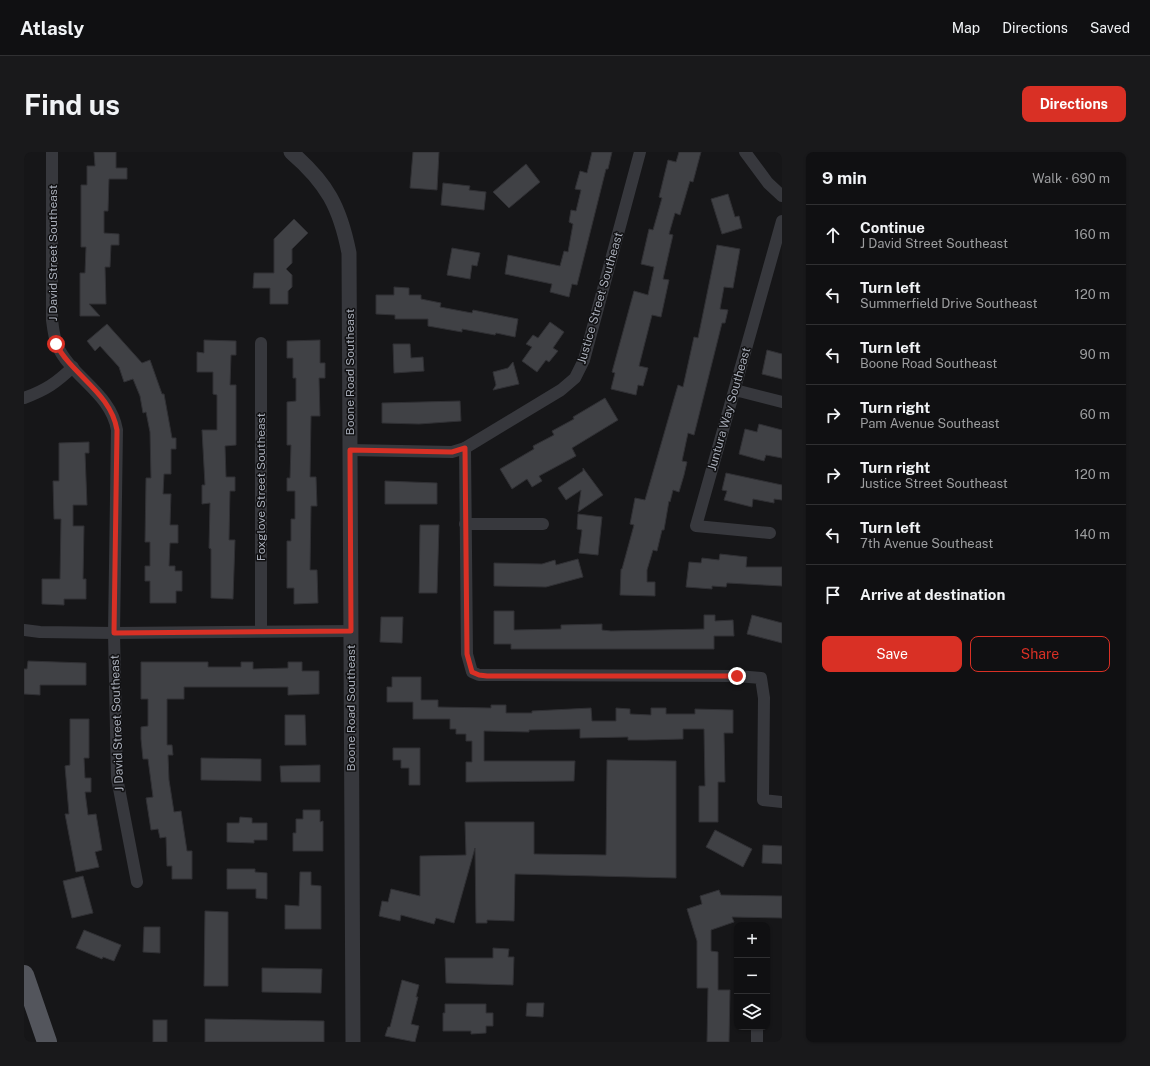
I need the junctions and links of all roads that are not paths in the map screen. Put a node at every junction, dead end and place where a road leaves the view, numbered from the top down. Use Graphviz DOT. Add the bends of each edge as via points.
graph roads {
  1 [pos="52,152"];
  2 [pos="291,152"];
  3 [pos="640,152"];
  4 [pos="745,152"];
  5 [pos="782,196"];
  6 [pos="782,221"];
  7 [pos="261,343"];
  8 [pos="73,367"];
  9 [pos="735,390"];
  10 [pos="24,398"];
  11 [pos="782,402"];
  12 [pos="465,448"];
  13 [pos="350,450"];
  14 [pos="465,524"];
  15 [pos="543,524"];
  16 [pos="770,533"];
  17 [pos="24,630"];
  18 [pos="261,631"];
  19 [pos="351,631"];
  20 [pos="114,633"];
  21 [pos="782,802"];
  22 [pos="137,882"];
  23 [pos="24,975"];
  24 [pos="757,1030"];
  25 [pos="46,1042"];
  26 [pos="353,1042"];
  27 [pos="757,1042"];
  1 -- 8 [label="street, J David Street Southeast" via="52,320 56,344"];
  2 -- 13 [label="street, Boone Road Southeast" via="310,168 327,191 340,214 347,242 350,268"];
  3 -- 12 [label="street, Justice Street Southeast" via="584,360 575,378 560,390"];
  4 -- 5 [label="street" via="768,183"];
  6 -- 9 [label="street, Juntura Way Southeast"];
  7 -- 18 [label="street, Foxglove Street Southeast"];
  8 -- 10 [label="street" via="44,391"];
  8 -- 20 [label="street, J David Street Southeast" via="106,404 115,420 117,430"];
  9 -- 11 [label="street"];
  9 -- 16 [label="street, Juntura Way Southeast" via="696,526"];
  12 -- 13 [label="street" via="452,452"];
  12 -- 14 [label="street"];
  13 -- 19 [label="street, Boone Road Southeast"];
  14 -- 15 [label="street"];
  14 -- 21 [label="street" via="467,654 472,672 487,676 761,678 764,698 763,800"];
  17 -- 20 [label="street"];
  18 -- 19 [label="street"];
  18 -- 20 [label="street"];
  19 -- 26 [label="street, Boone Road Southeast"];
  20 -- 22 [label="street, J David Street Southeast" via="117,778"];
  23 -- 25 [label="main road"];
  24 -- 27 [label="street"];
}
